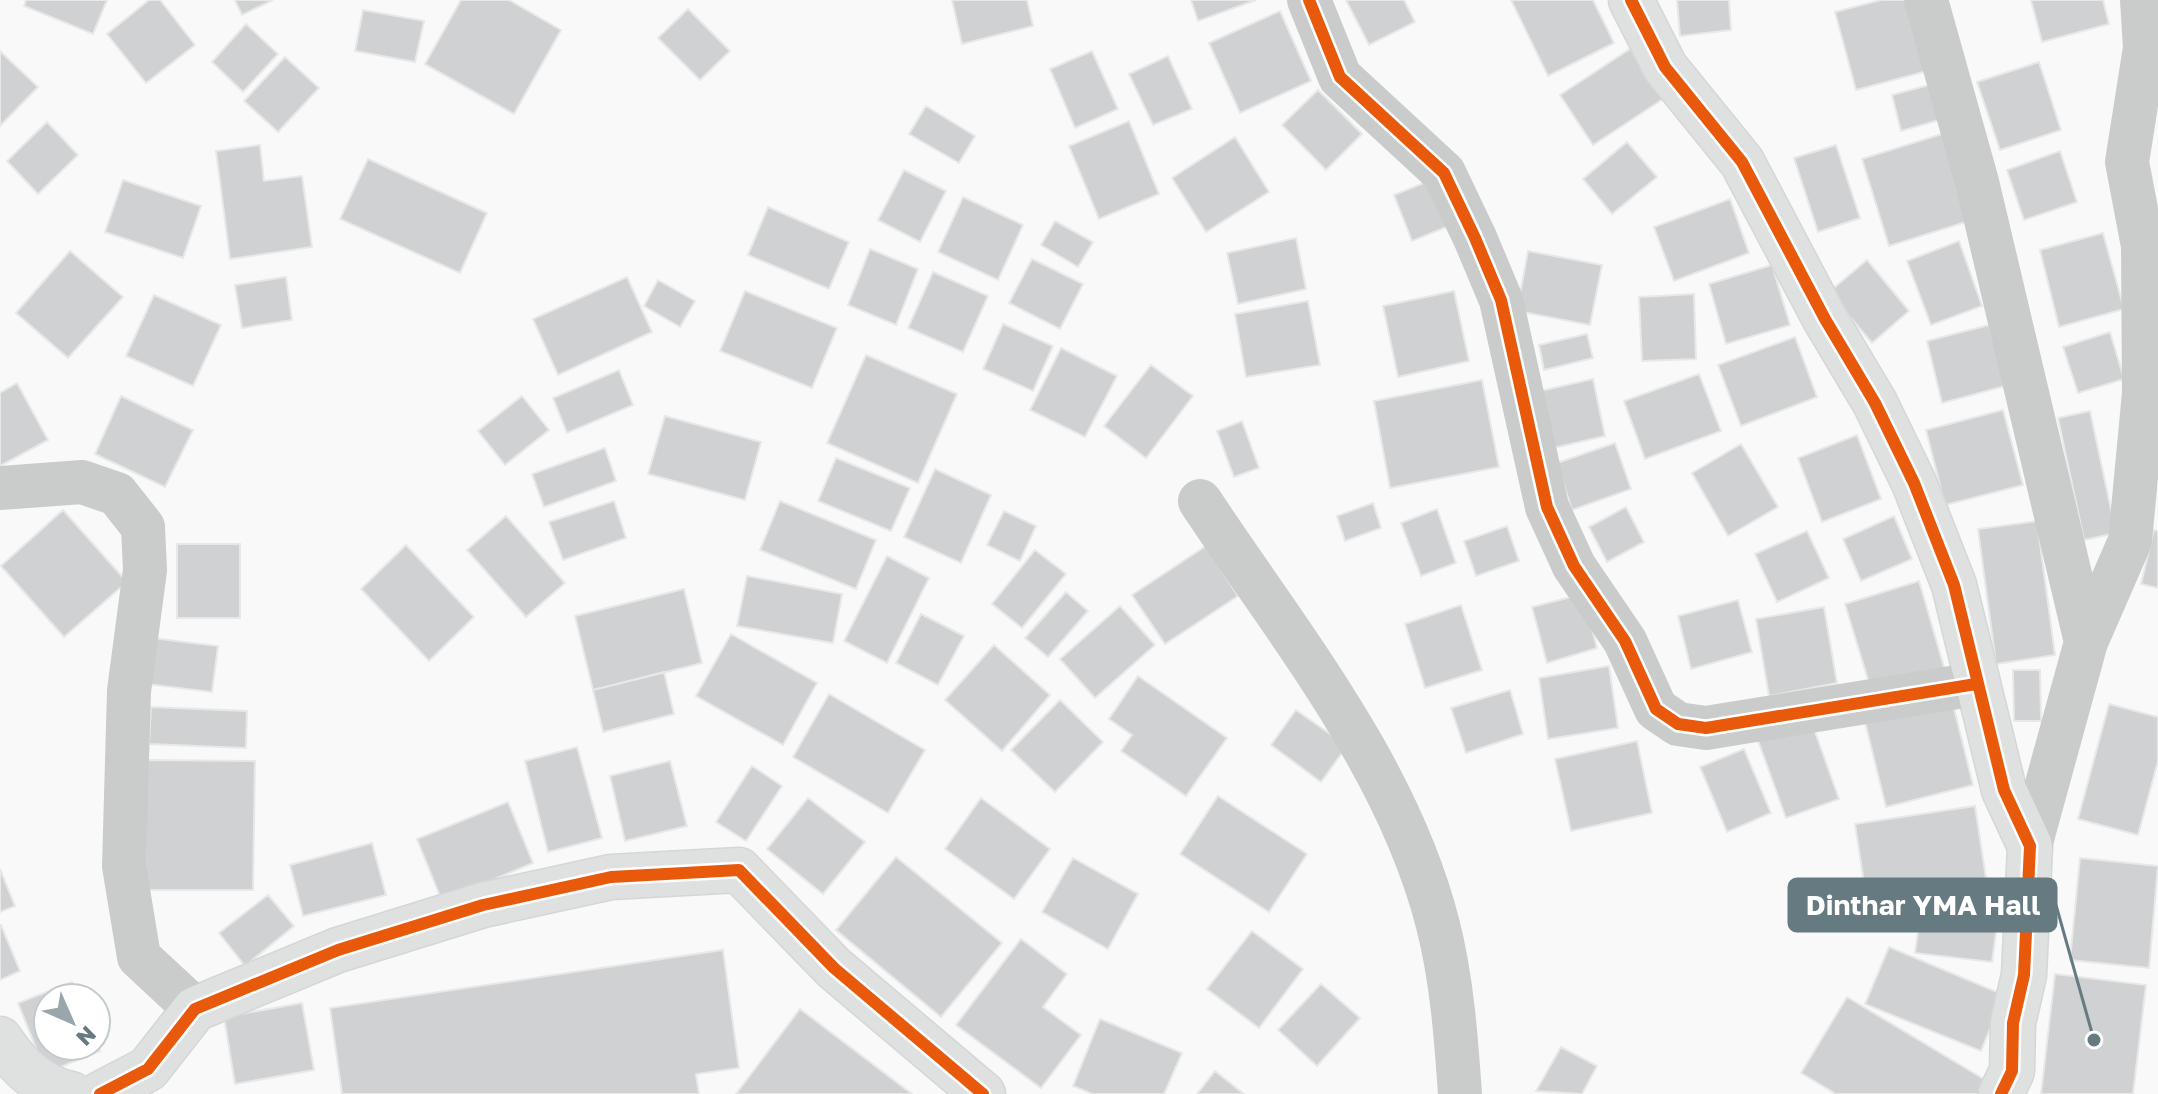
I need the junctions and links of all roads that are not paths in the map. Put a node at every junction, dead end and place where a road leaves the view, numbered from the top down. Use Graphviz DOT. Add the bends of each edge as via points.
graph roads {
  1 [pos="1309,0"];
  2 [pos="1631,0"];
  3 [pos="1926,0"];
  4 [pos="2142,0"];
  5 [pos="0,488"];
  6 [pos="1200,501"];
  7 [pos="2086,642"];
  8 [pos="1976,684"];
  9 [pos="2030,846"];
  10 [pos="195,1009"];
  11 [pos="0,1039"];
  12 [pos="59,1093"];
  13 [pos="100,1094"];
  14 [pos="983,1094"];
  15 [pos="1460,1094"];
  16 [pos="2001,1094"];
  1 -- 8 [label="street" via="1340,77 1444,173 1501,300 1547,507 1574,566 1625,641 1656,709 1678,724 1706,728"];
  2 -- 8 [label="street" via="1665,67 1742,162 1875,403 1954,585"];
  3 -- 7 [label="street" via="1977,182"];
  4 -- 7 [label="street" via="2145,48 2127,162 2143,246 2144,393 2130,541"];
  5 -- 10 [label="street" via="82,482 117,494 143,527 145,570 129,691 124,866 139,957"];
  6 -- 15 [label="street" via="1355,733 1404,829 1438,923 1453,1003"];
  7 -- 9 [label="street"];
  8 -- 9 [label="street" via="2004,790"];
  9 -- 16 [label="street" via="2024,975 2013,1023 2012,1071"];
  10 -- 13 [label="street" via="148,1069"];
  10 -- 14 [label="street" via="338,950 483,905 611,877 739,870 834,968"];
  11 -- 12 [label="street" via="10,1054"];
}
